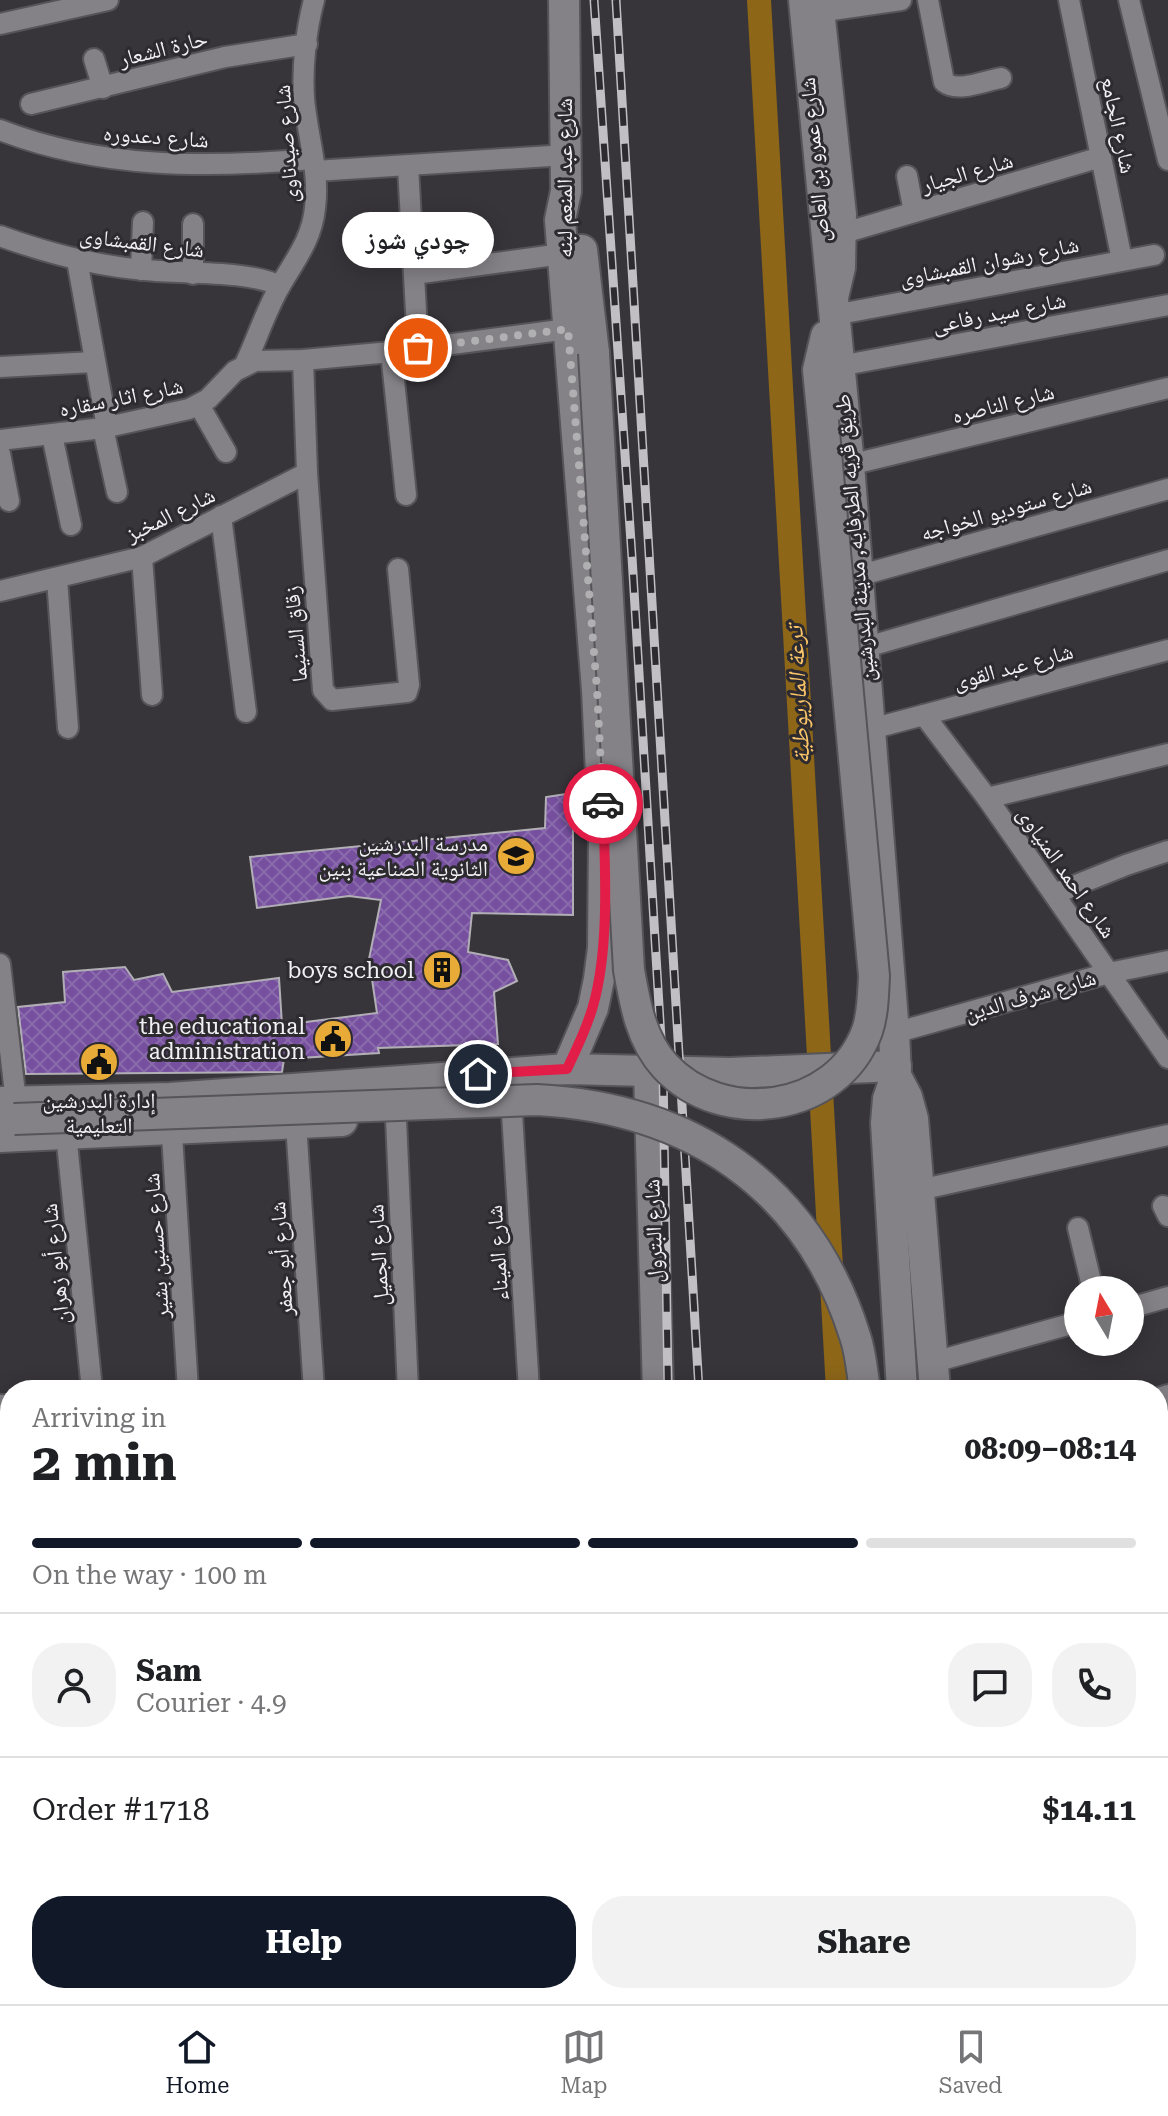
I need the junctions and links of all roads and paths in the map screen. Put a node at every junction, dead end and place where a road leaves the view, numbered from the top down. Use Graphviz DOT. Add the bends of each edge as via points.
graph roads {
  1 [pos="108,0"];
  2 [pos="314,0"];
  3 [pos="564,0"];
  4 [pos="901,0"];
  5 [pos="928,0"];
  6 [pos="1069,0"];
  7 [pos="1129,0"];
  8 [pos="817,4"];
  9 [pos="0,24"];
  10 [pos="307,44"];
  11 [pos="94,59"];
  12 [pos="1001,78"];
  13 [pos="103,88"];
  14 [pos="31,104"];
  15 [pos="0,130"];
  16 [pos="566,155"];
  17 [pos="1101,157"];
  18 [pos="1168,160"];
  19 [pos="314,165"];
  20 [pos="408,166"];
  21 [pos="907,176"];
  22 [pos="566,191"];
  23 [pos="914,212"];
  24 [pos="143,222"];
  25 [pos="193,224"];
  26 [pos="847,232"];
  27 [pos="0,236"];
  28 [pos="562,254"];
  29 [pos="1154,255"];
  30 [pos="77,260"];
  31 [pos="1122,260"];
  32 [pos="141,270"];
  33 [pos="193,274"];
  34 [pos="414,274"];
  35 [pos="280,286"];
  36 [pos="1168,305"];
  37 [pos="834,315"];
  38 [pos="568,329"];
  39 [pos="418,348"];
  40 [pos="391,352"];
  41 [pos="303,360"];
  42 [pos="94,362"];
  43 [pos="245,364"];
  44 [pos="839,366"];
  45 [pos="0,367"];
  46 [pos="1168,388"];
  47 [pos="199,405"];
  48 [pos="105,427"];
  49 [pos="52,435"];
  50 [pos="0,440"];
  51 [pos="226,452"];
  52 [pos="0,454"];
  53 [pos="849,465"];
  54 [pos="307,473"];
  55 [pos="1168,489"];
  56 [pos="117,492"];
  57 [pos="406,495"];
  58 [pos="9,501"];
  59 [pos="221,516"];
  60 [pos="71,525"];
  61 [pos="142,557"];
  62 [pos="1168,560"];
  63 [pos="398,569"];
  64 [pos="858,576"];
  65 [pos="57,579"];
  66 [pos="0,591"];
  67 [pos="863,648"];
  68 [pos="1168,650"];
  69 [pos="152,695"];
  70 [pos="246,712"];
  71 [pos="924,715"];
  72 [pos="68,728"];
  73 [pos="871,729"];
  74 [pos="1168,754"];
  75 [pos="987,798"];
  76 [pos="1168,851"];
  77 [pos="1054,894"];
  78 [pos="1168,961"];
  79 [pos="0,964"];
  80 [pos="1109,973"];
  81 [pos="894,1033"];
  82 [pos="1168,1058"];
  83 [pos="567,1069"];
  84 [pos="649,1071"];
  85 [pos="896,1071"];
  86 [pos="170,1098"];
  87 [pos="649,1105"];
  88 [pos="512,1113"];
  89 [pos="6,1116"];
  90 [pos="396,1119"];
  91 [pos="296,1124"];
  92 [pos="172,1130"];
  93 [pos="66,1133"];
  94 [pos="1168,1135"];
  95 [pos="919,1190"];
  96 [pos="1078,1228"];
  97 [pos="1090,1276"];
  98 [pos="1168,1297"];
  99 [pos="1144,1304"];
  100 [pos="1064,1327"];
  101 [pos="934,1376"];
  102 [pos="91,1380"];
  103 [pos="187,1380"];
  104 [pos="313,1380"];
  105 [pos="408,1380"];
  106 [pos="528,1380"];
  107 [pos="658,1380"];
  108 [pos="863,1380"];
  109 [pos="901,1380"];
  1 -- 9 [label="street"];
  2 -- 10 [label="street, شارع صيدناوى"];
  3 -- 16 [label="main road, شارع عبد المنعم لبنه"];
  4 -- 8 [label="street"];
  5 -- 12 [label="street" via="944,82 958,87"];
  6 -- 17 [label="street, شارع الجامع"];
  7 -- 18 [label="street"];
  8 -- 26 [label="street, شارع عمرو بن العاص"];
  8 -- 37 [label="main road, طريق قريه الطرفايه, مدينة البدرشين"];
  10 -- 13 [label="street, حارة الشعار" via="225,57"];
  10 -- 19 [label="street, شارع صيدناوى" via="304,97"];
  11 -- 13 [label="street"];
  13 -- 14 [label="street, حارة الشعار"];
  15 -- 19 [label="street, شارع دعدوره" via="90,156 164,164"];
  16 -- 20 [label="street, شارع دعدوره"];
  16 -- 22 [label="main road, شارع عبد المنعم لبنه"];
  17 -- 23 [label="street, شارع الجيار"];
  17 -- 31 [label="street, شارع الجامع"];
  19 -- 20 [label="street, شارع دعدوره"];
  19 -- 35 [label="street, شارع صيدناوى" via="316,207 310,234"];
  20 -- 34 [label="street"];
  21 -- 23 [label="street"];
  22 -- 28 [label="main road, شارع عبد المنعم لبنه" via="560,220"];
  22 -- 37 [label="main road, bridge" via="578,220 594,353 629,970 648,1043 664,1065 696,1090 734,1104 762,1106 814,1091 854,1055 872,1007 874,976 819,382 820,357"];
  23 -- 26 [label="street, شارع الجيار"];
  24 -- 32 [label="street"];
  25 -- 33 [label="street"];
  26 -- 37 [label="street, شارع عمرو بن العاص"];
  27 -- 30 [label="street, شارع القمبشاوى"];
  28 -- 34 [label="street"];
  28 -- 38 [label="main road, شارع عبد المنعم لبنه"];
  29 -- 31 [label="street, شارع رشوان القمبشاوى"];
  30 -- 32 [label="street, شارع القمبشاوى"];
  30 -- 42 [label="street"];
  31 -- 37 [label="street, شارع رشوان القمبشاوى"];
  32 -- 33 [label="street, شارع القمبشاوى"];
  33 -- 35 [label="street, شارع القمبشاوى" via="260,278"];
  34 -- 39 [label="street"];
  35 -- 43 [label="street, شارع صيدناوى"];
  36 -- 44 [label="street, شارع سيد رفاعى"];
  37 -- 44 [label="main road, طريق قريه الطرفايه, مدينة البدرشين"];
  38 -- 39 [label="street"];
  38 -- 83 [label="main road, شارع عبد المنعم لبنه" via="604,849 599,979"];
  39 -- 40 [label="street"];
  40 -- 41 [label="street"];
  40 -- 57 [label="street"];
  41 -- 43 [label="street"];
  41 -- 54 [label="street, زقاق السنيما"];
  42 -- 45 [label="street"];
  42 -- 48 [label="street"];
  43 -- 47 [label="street, شارع اثار سقاره"];
  44 -- 53 [label="main road, طريق قريه الطرفايه, مدينة البدرشين"];
  46 -- 53 [label="street, شارع الناصره"];
  47 -- 48 [label="street, شارع اثار سقاره"];
  47 -- 51 [label="street"];
  48 -- 49 [label="street, شارع اثار سقاره"];
  48 -- 56 [label="street"];
  49 -- 50 [label="street, شارع اثار سقاره"];
  49 -- 60 [label="street"];
  52 -- 58 [label="street"];
  53 -- 64 [label="main road, طريق قريه الطرفايه, مدينة البدرشين"];
  54 -- 59 [label="street, شارع المخبز"];
  54 -- 63 [label="street, زقاق السنيما" via="323,690 332,700 407,692"];
  55 -- 64 [label="street, شارع ستوديو الخواجه"];
  59 -- 61 [label="street, شارع المخبز"];
  59 -- 70 [label="street"];
  61 -- 65 [label="street, شارع المخبز"];
  61 -- 69 [label="street"];
  62 -- 67 [label="street"];
  64 -- 67 [label="main road, طريق قريه الطرفايه, مدينة البدرشين"];
  65 -- 66 [label="street, شارع المخبز"];
  65 -- 72 [label="street"];
  67 -- 73 [label="main road, طريق قريه الطرفايه, مدينة البدرشين"];
  68 -- 71 [label="street, شارع عبد القوى"];
  71 -- 73 [label="street, شارع عبد القوى"];
  71 -- 75 [label="street, شارع احمد المنياوى"];
  73 -- 81 [label="main road, طريق قريه الطرفايه, مدينة البدرشين"];
  74 -- 75 [label="street"];
  75 -- 77 [label="street, شارع احمد المنياوى"];
  76 -- 77 [label="street"];
  77 -- 80 [label="street, شارع احمد المنياوى"];
  78 -- 80 [label="street, شارع شرف الدين"];
  79 -- 89 [label="street"];
  80 -- 81 [label="street, شارع شرف الدين"];
  80 -- 82 [label="street, شارع احمد المنياوى"];
  81 -- 85 [label="main road, طريق قريه الطرفايه, مدينة البدرشين"];
  83 -- 84 [label="main road"];
  83 -- 86 [label="main road"];
  84 -- 85 [label="main road"];
  84 -- 87 [label="main road, شارع البترول"];
  85 -- 95 [label="main road, طريق قريه الطرفايه, مدينة البدرشين" via="913,1119"];
  85 -- 109 [label="main road, طريق قريه الطرفايه, مدينة البدرشين" via="886,1123"];
  86 -- 89 [label="main road"];
  86 -- 92 [label="street, شارع حسنين بشير"];
  87 -- 88 [label="main road"];
  87 -- 107 [label="main road, شارع البترول"];
  88 -- 90 [label="main road"];
  88 -- 106 [label="street, شارع الميناء"];
  89 -- 93 [label="main road"];
  89 -- 108 [label="main road, bridge" via="537,1100 616,1109 656,1121 725,1156 800,1224 839,1292 856,1338"];
  90 -- 91 [label="main road"];
  90 -- 105 [label="street, شارع الجميل"];
  91 -- 92 [label="main road"];
  91 -- 104 [label="street, شارع أبو جعفر"];
  92 -- 93 [label="main road"];
  92 -- 103 [label="street, شارع حسنين بشير"];
  93 -- 102 [label="street, شارع أبو زهران"];
  94 -- 95 [label="street"];
  95 -- 101 [label="main road, طريق قريه الطرفايه, مدينة البدرشين"];
  96 -- 97 [label="street"];
  98 -- 99 [label="street"];
  100 -- 101 [label="street"];
}
